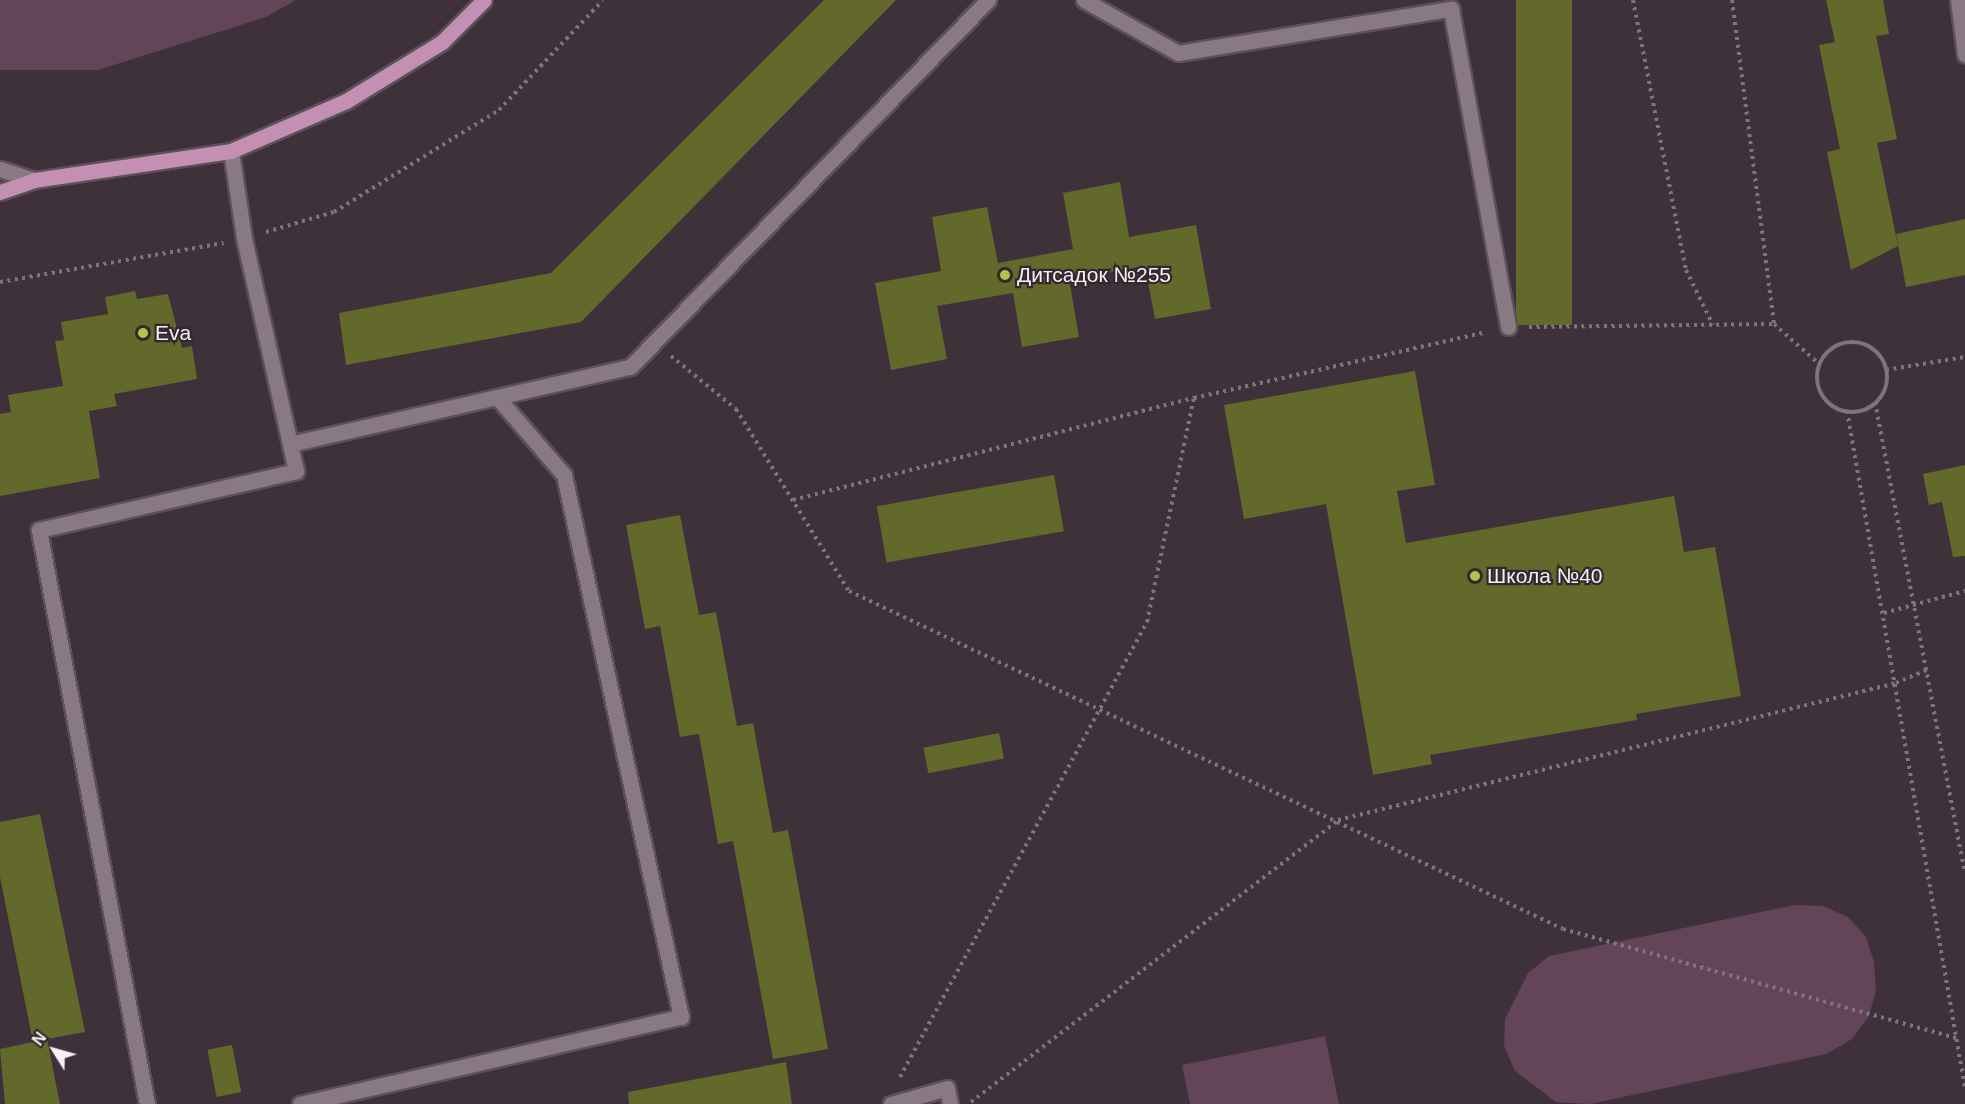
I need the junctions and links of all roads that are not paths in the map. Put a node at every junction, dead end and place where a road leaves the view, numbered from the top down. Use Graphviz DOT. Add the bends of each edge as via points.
graph roads {
  1 [pos="484,0"];
  2 [pos="988,0"];
  3 [pos="1084,0"];
  4 [pos="1958,0"];
  5 [pos="1965,54"];
  6 [pos="231,151"];
  7 [pos="0,169"];
  8 [pos="34,180"];
  9 [pos="0,192"];
  10 [pos="1508,327"];
  11 [pos="497,397"];
  12 [pos="290,444"];
  13 [pos="147,1104"];
  14 [pos="300,1104"];
  15 [pos="891,1104"];
  16 [pos="950,1104"];
  1 -- 6 [label="main road" via="442,42 346,101"];
  2 -- 11 [label="lane" via="630,367"];
  3 -- 10 [label="lane" via="1178,53 1451,9"];
  4 -- 5 [label="lane"];
  6 -- 8 [label="main road"];
  6 -- 12 [label="lane" via="244,238"];
  7 -- 8 [label="lane"];
  8 -- 9 [label="main road"];
  11 -- 12 [label="lane"];
  11 -- 14 [label="lane" via="564,475 681,1017"];
  12 -- 13 [label="lane" via="296,471 39,530"];
  15 -- 16 [label="lane" via="947,1088"];
}
